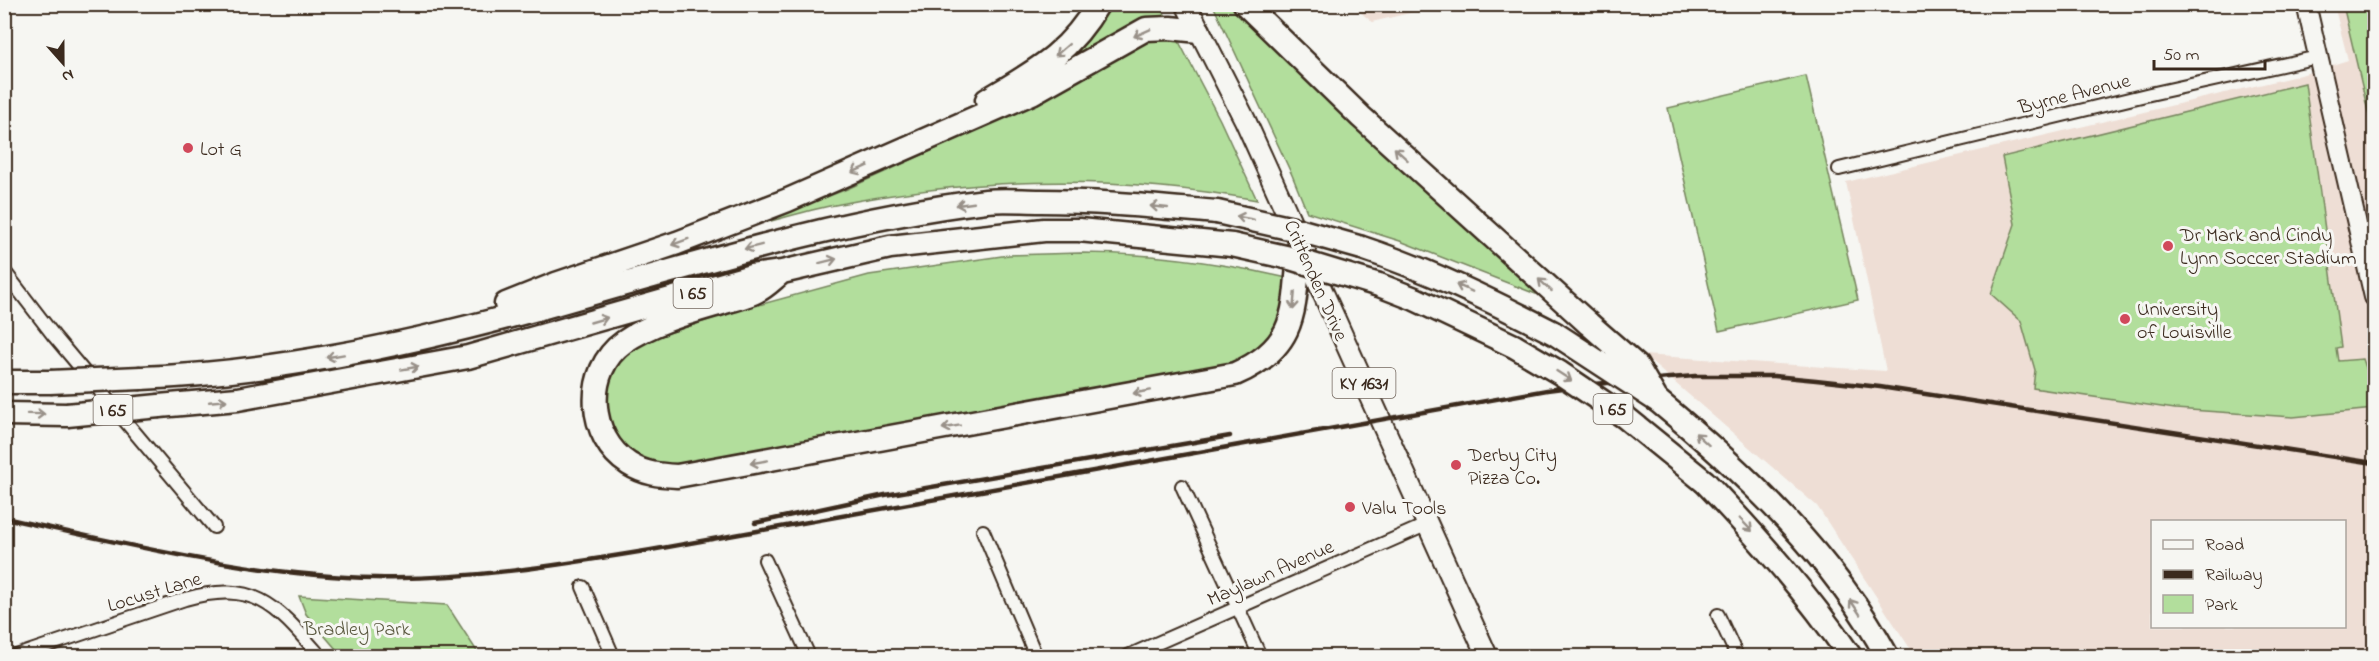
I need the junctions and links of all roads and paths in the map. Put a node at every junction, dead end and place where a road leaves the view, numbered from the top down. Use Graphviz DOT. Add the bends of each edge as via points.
graph roads {
  1 [pos="1098,4"];
  2 [pos="1186,4"];
  3 [pos="1245,4"];
  4 [pos="2306,4"];
  5 [pos="1199,31"];
  6 [pos="2318,57"];
  7 [pos="914,145"];
  8 [pos="1839,169"];
  9 [pos="1300,242"];
  10 [pos="4,271"];
  11 [pos="782,272"];
  12 [pos="2374,297"];
  13 [pos="453,330"];
  14 [pos="4,382"];
  15 [pos="1658,401"];
  16 [pos="4,414"];
  17 [pos="1182,486"];
  18 [pos="1428,524"];
  19 [pos="214,527"];
  20 [pos="983,531"];
  21 [pos="765,560"];
  22 [pos="583,587"];
  23 [pos="1239,607"];
  24 [pos="1718,615"];
  25 [pos="18,656"];
  26 [pos="320,657"];
  27 [pos="613,657"];
  28 [pos="809,657"];
  29 [pos="1036,657"];
  30 [pos="1128,657"];
  31 [pos="1260,657"];
  32 [pos="1487,657"];
  33 [pos="1737,657"];
  34 [pos="1850,657"];
  35 [pos="1887,657"];
  1 -- 7 [label="highway, one-way" via="1070,45 1050,62"];
  2 -- 5 [label="main road, Crittenden Drive / KY 1631"];
  15 -- 3 [label="highway, one-way, bridge" via="1637,366 1361,117"];
  4 -- 6 [label="street"];
  5 -- 7 [label="highway, one-way" via="1146,29 1032,93"];
  5 -- 9 [label="main road, Crittenden Drive / KY 1631" via="1245,120"];
  6 -- 8 [label="street, Byrne Avenue"];
  6 -- 12 [label="street"];
  7 -- 13 [label="highway, one-way" via="788,200 498,307"];
  9 -- 11 [label="highway, one-way" via="1292,321 1270,354 1235,374 677,476 640,470 617,453 600,426 595,396 600,372 613,352 663,321 756,292"];
  9 -- 18 [label="main road, Crittenden Drive / KY 1631"];
  10 -- 19 [label="street"];
  16 -- 11 [label="highway, I 65, one-way, bridge" via="66,415 238,399 468,357 751,276"];
  11 -- 34 [label="highway, I 65, one-way, bridge" via="890,247 1044,230 1079,230 1232,245 1380,285 1514,345 1625,417 1705,482 1768,548"];
  13 -- 14 [label="highway, I 65, one-way, bridge" via="341,355 193,376"];
  15 -- 13 [label="highway, I 65, one-way, bridge" via="1554,333 1399,260 1302,231 1217,212 1104,201 990,201 886,216 752,247"];
  35 -- 15 [label="highway, I 65, one-way" via="1842,588 1806,543 1745,478"];
  17 -- 23 [label="street"];
  18 -- 23 [label="street, Maylawn Avenue"];
  18 -- 32 [label="main road, Crittenden Drive / KY 1631"];
  20 -- 29 [label="street"];
  21 -- 28 [label="street"];
  22 -- 27 [label="street"];
  23 -- 30 [label="street, Maylawn Avenue"];
  23 -- 31 [label="street"];
  24 -- 33 [label="street"];
  25 -- 26 [label="street, Locust Lane" via="185,599 231,593 263,600 278,610"];
}
